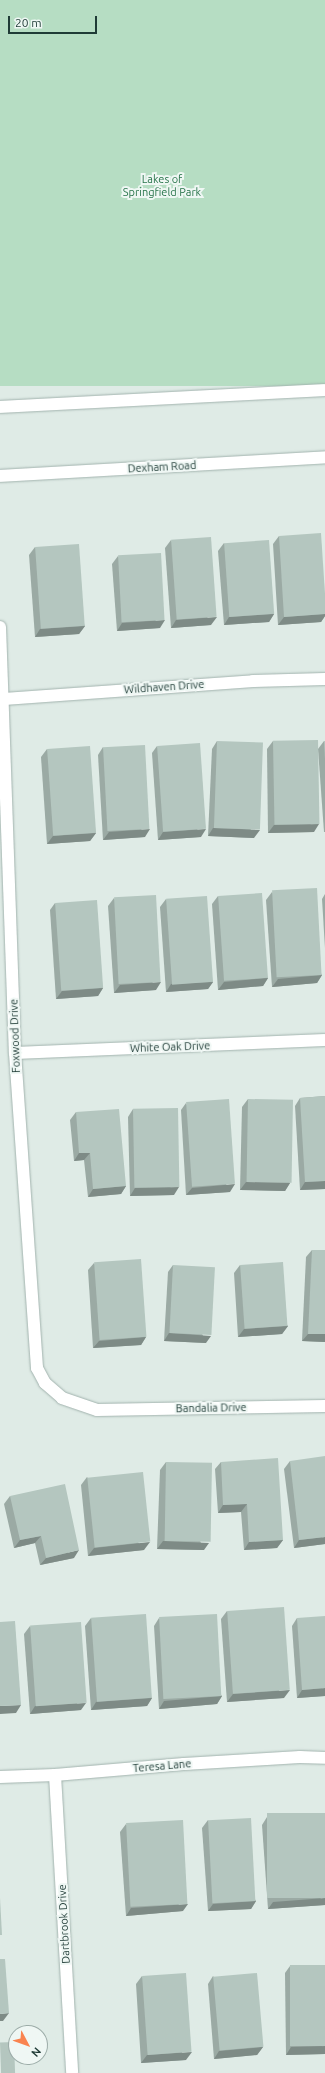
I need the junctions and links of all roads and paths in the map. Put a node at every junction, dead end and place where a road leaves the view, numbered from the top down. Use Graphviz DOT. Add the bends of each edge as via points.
graph roads {
  1 [pos="325,390"];
  2 [pos="0,407"];
  3 [pos="325,457"];
  4 [pos="0,476"];
  5 [pos="0,627"];
  6 [pos="325,679"];
  7 [pos="4,699"];
  8 [pos="325,1040"];
  9 [pos="15,1053"];
  10 [pos="325,1406"];
  11 [pos="97,1410"];
  12 [pos="325,1758"];
  13 [pos="56,1775"];
  14 [pos="0,1778"];
  15 [pos="72,2073"];
  1 -- 2 [label="street"];
  3 -- 4 [label="street, Dexham Road"];
  5 -- 7 [label="street, Foxwood Drive"];
  6 -- 7 [label="street, Wildhaven Drive" via="252,681"];
  7 -- 9 [label="street, Foxwood Drive"];
  8 -- 9 [label="street, White Oak Drive"];
  9 -- 11 [label="street, Foxwood Drive" via="37,1368 45,1383 62,1398"];
  10 -- 11 [label="street, Bandalia Drive"];
  12 -- 13 [label="street, Teresa Lane" via="300,1757 184,1764"];
  13 -- 14 [label="street, Teresa Lane"];
  13 -- 15 [label="street, Dartbrook Drive"];
}
